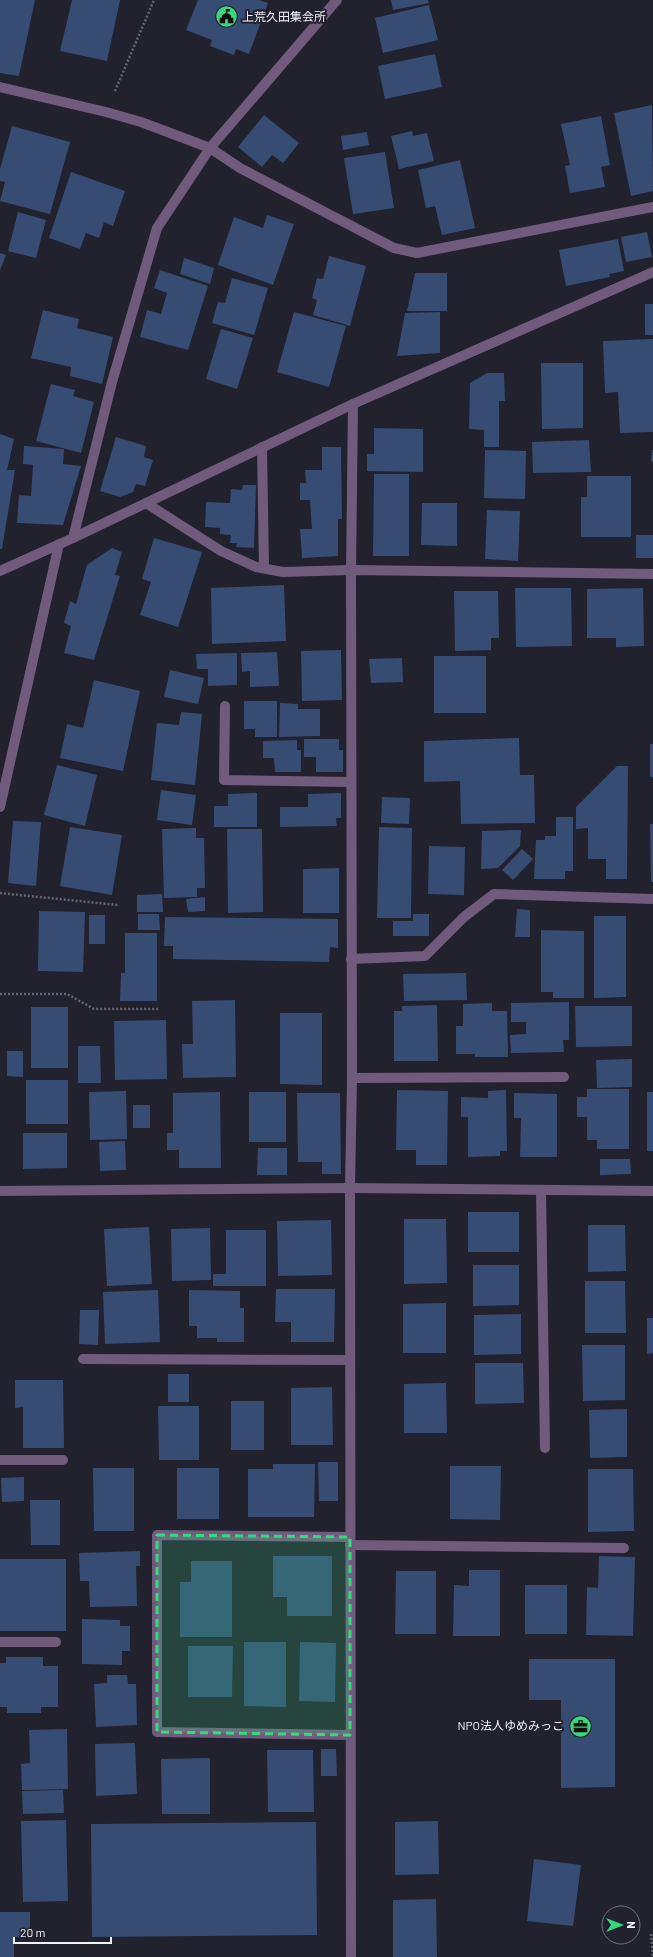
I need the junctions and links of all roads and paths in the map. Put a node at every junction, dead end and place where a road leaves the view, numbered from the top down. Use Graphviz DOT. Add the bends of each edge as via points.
graph roads {
  1 [pos="154,0"];
  2 [pos="337,0"];
  3 [pos="0,87"];
  4 [pos="106,112"];
  5 [pos="210,148"];
  6 [pos="653,207"];
  7 [pos="653,272"];
  8 [pos="353,404"];
  9 [pos="262,447"];
  10 [pos="146,503"];
  11 [pos="73,538"];
  12 [pos="59,544"];
  13 [pos="264,568"];
  14 [pos="351,570"];
  15 [pos="0,571"];
  16 [pos="653,574"];
  17 [pos="225,706"];
  18 [pos="351,782"];
  19 [pos="0,807"];
  20 [pos="0,893"];
  21 [pos="653,898"];
  22 [pos="118,905"];
  23 [pos="351,960"];
  24 [pos="0,994"];
  25 [pos="158,1009"];
  26 [pos="564,1077"];
  27 [pos="352,1078"];
  28 [pos="350,1188"];
  29 [pos="541,1190"];
  30 [pos="0,1191"];
  31 [pos="653,1191"];
  32 [pos="84,1359"];
  33 [pos="350,1360"];
  34 [pos="546,1448"];
  35 [pos="0,1460"];
  36 [pos="62,1460"];
  37 [pos="350,1541"];
  38 [pos="624,1548"];
  39 [pos="0,1642"];
  40 [pos="56,1642"];
  41 [pos="350,1735"];
  42 [pos="651,1934"];
  43 [pos="351,1957"];
  44 [pos="653,1957"];
  1 -- 4 [label="path"];
  2 -- 5 [label="street"];
  3 -- 4 [label="street"];
  4 -- 5 [label="street"];
  5 -- 6 [label="street" via="240,168 394,248 417,253"];
  5 -- 11 [label="street" via="157,228 112,382"];
  7 -- 8 [label="street"];
  8 -- 9 [label="street"];
  8 -- 14 [label="street"];
  9 -- 10 [label="street"];
  9 -- 13 [label="street"];
  10 -- 11 [label="street"];
  10 -- 13 [label="street" via="221,551 256,567"];
  11 -- 12 [label="street"];
  12 -- 15 [label="street"];
  12 -- 19 [label="street"];
  13 -- 14 [label="street" via="283,572"];
  14 -- 16 [label="street"];
  14 -- 18 [label="street"];
  17 -- 18 [label="street" via="224,780"];
  18 -- 23 [label="street"];
  20 -- 22 [label="path"];
  21 -- 23 [label="street" via="494,894 464,917 425,956"];
  23 -- 27 [label="street"];
  24 -- 25 [label="path" via="67,994 94,1009"];
  26 -- 27 [label="street"];
  27 -- 28 [label="street"];
  28 -- 29 [label="street"];
  28 -- 30 [label="street"];
  28 -- 33 [label="street"];
  29 -- 31 [label="street"];
  29 -- 34 [label="street"];
  32 -- 33 [label="street"];
  33 -- 37 [label="street"];
  35 -- 36 [label="street"];
  37 -- 38 [label="street"];
  37 -- 41 [label="street"];
  37 -- 41 [label="street" via="157,1535 157,1732"];
  39 -- 40 [label="street"];
  41 -- 43 [label="street"];
  42 -- 44 [label="path"];
}
